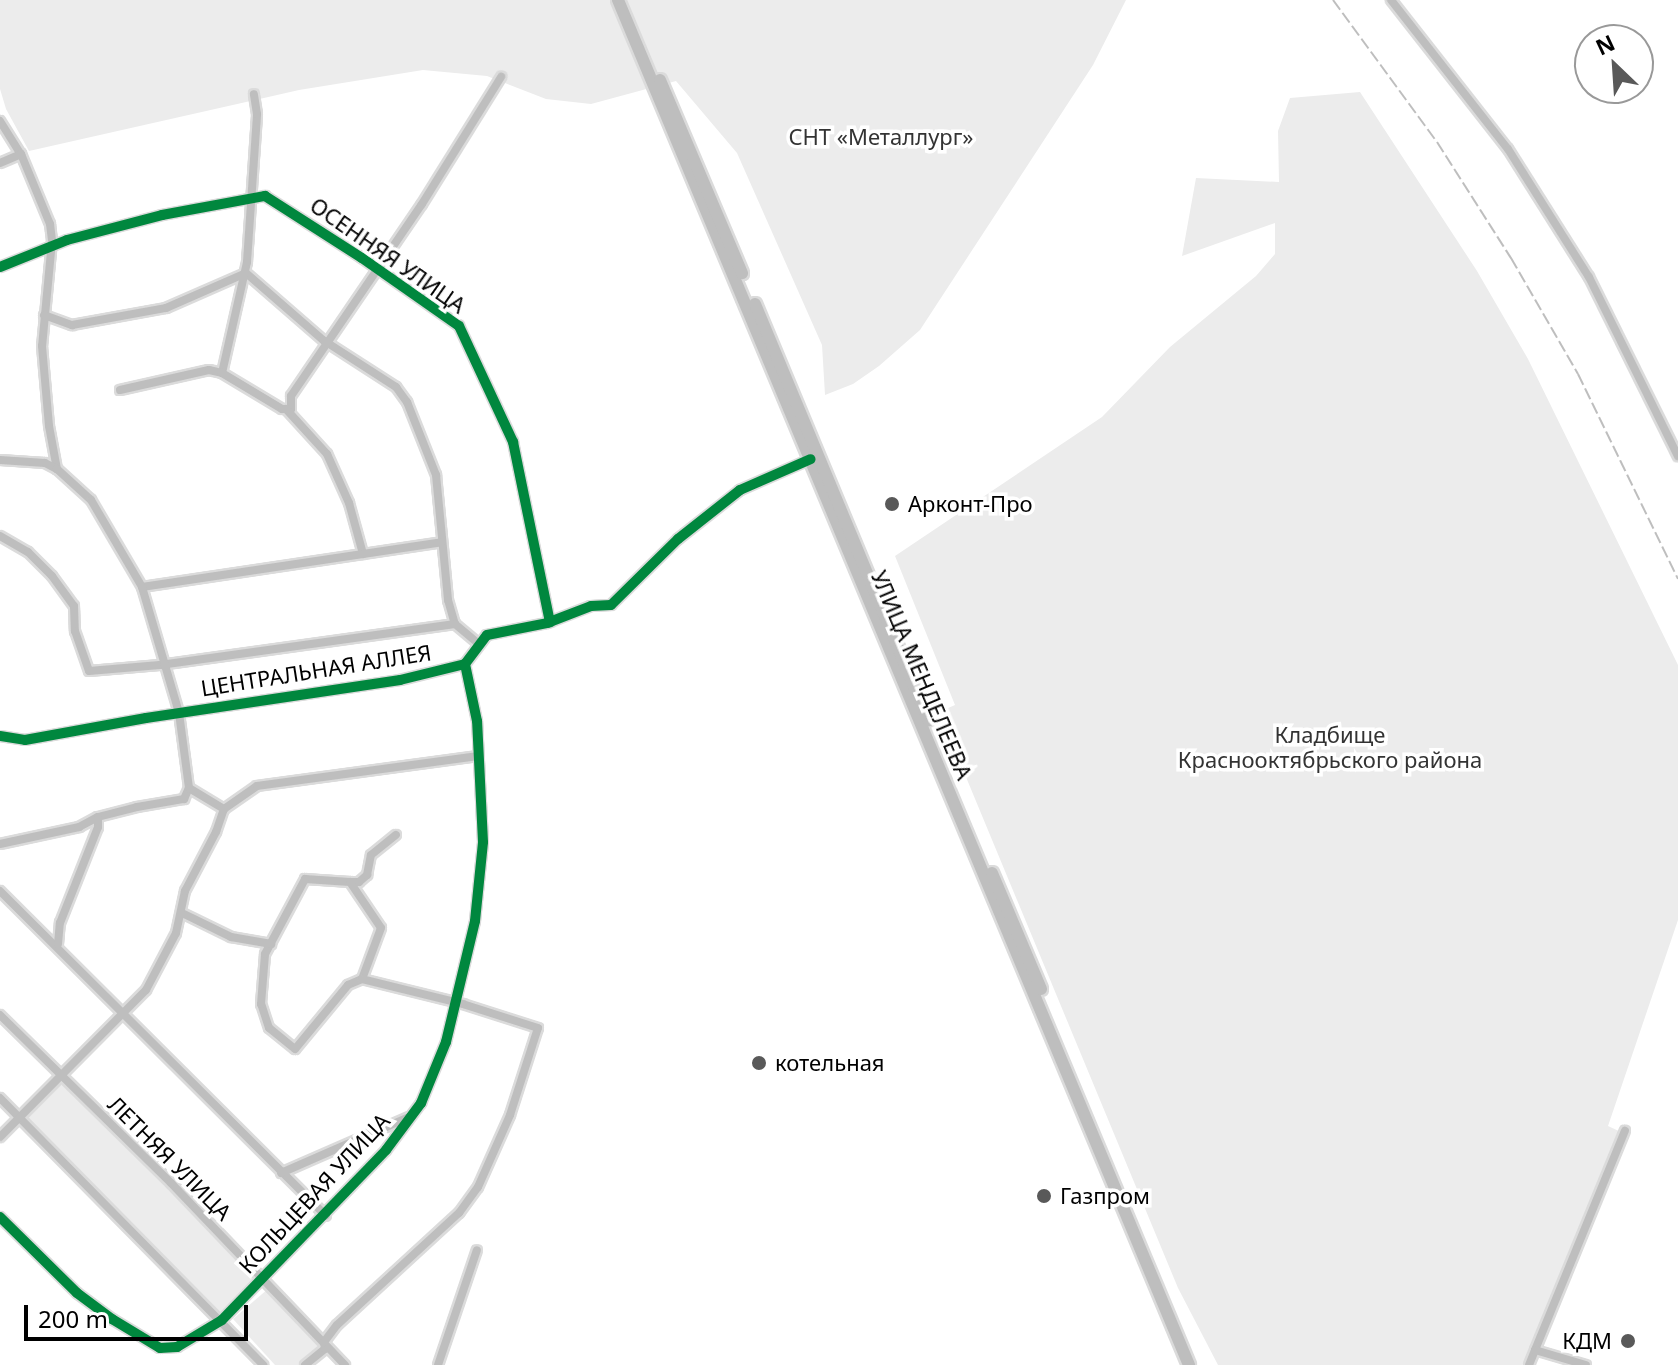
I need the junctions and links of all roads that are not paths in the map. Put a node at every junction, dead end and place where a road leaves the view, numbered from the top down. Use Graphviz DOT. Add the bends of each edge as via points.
graph roads {
  1 [pos="618,0"];
  2 [pos="626,0"];
  3 [pos="1391,0"];
  4 [pos="501,77"];
  5 [pos="254,94"];
  6 [pos="0,121"];
  7 [pos="21,154"];
  8 [pos="0,163"];
  9 [pos="250,198"];
  10 [pos="52,246"];
  11 [pos="0,267"];
  12 [pos="378,269"];
  13 [pos="244,273"];
  14 [pos="44,315"];
  15 [pos="328,343"];
  16 [pos="222,373"];
  17 [pos="120,390"];
  18 [pos="286,409"];
  19 [pos="1678,456"];
  20 [pos="811,459"];
  21 [pos="0,460"];
  22 [pos="57,469"];
  23 [pos="0,536"];
  24 [pos="442,542"];
  25 [pos="363,554"];
  26 [pos="142,587"];
  27 [pos="550,622"];
  28 [pos="455,624"];
  29 [pos="478,643"];
  30 [pos="164,664"];
  31 [pos="465,664"];
  32 [pos="179,713"];
  33 [pos="0,736"];
  34 [pos="478,756"];
  35 [pos="189,788"];
  36 [pos="224,809"];
  37 [pos="98,817"];
  38 [pos="396,835"];
  39 [pos="0,844"];
  40 [pos="350,882"];
  41 [pos="0,891"];
  42 [pos="182,913"];
  43 [pos="58,944"];
  44 [pos="271,944"];
  45 [pos="362,979"];
  46 [pos="455,1003"];
  47 [pos="0,1015"];
  48 [pos="124,1015"];
  49 [pos="61,1076"];
  50 [pos="0,1098"];
  51 [pos="411,1116"];
  52 [pos="19,1117"];
  53 [pos="1625,1131"];
  54 [pos="0,1137"];
  55 [pos="281,1173"];
  56 [pos="326,1216"];
  57 [pos="0,1217"];
  58 [pos="477,1250"];
  59 [pos="264,1278"];
  60 [pos="222,1320"];
  61 [pos="324,1342"];
  62 [pos="1535,1350"];
  63 [pos="263,1365"];
  64 [pos="305,1365"];
  65 [pos="345,1365"];
  66 [pos="438,1365"];
  67 [pos="1189,1365"];
  68 [pos="1197,1365"];
  69 [pos="1529,1365"];
  70 [pos="1586,1365"];
  1 -- 20 [label="highway, УЛИЦА МЕНДЕЛЕЕВА"];
  2 -- 68 [label="highway, УЛИЦА МЕНДЕЛЕЕВА"];
  3 -- 19 [label="street" via="1508,149 1589,277"];
  4 -- 12 [label="street"];
  5 -- 9 [label="street"];
  6 -- 7 [label="street"];
  7 -- 8 [label="street"];
  7 -- 10 [label="street" via="50,224"];
  9 -- 10 [label="street, ОСЕННЯЯ УЛИЦА" via="162,215"];
  9 -- 12 [label="street, ОСЕННЯЯ УЛИЦА" via="265,196"];
  9 -- 13 [label="street"];
  10 -- 11 [label="street, ОСЕННЯЯ УЛИЦА"];
  10 -- 14 [label="street"];
  12 -- 15 [label="street"];
  12 -- 27 [label="street, ОСЕННЯЯ УЛИЦА" via="459,326 513,442"];
  13 -- 14 [label="street" via="166,308 72,325"];
  13 -- 15 [label="street"];
  13 -- 16 [label="street"];
  14 -- 22 [label="street" via="46,394"];
  15 -- 18 [label="street" via="291,396 291,409"];
  15 -- 24 [label="street" via="396,387 407,402 436,475"];
  16 -- 17 [label="street" via="209,370"];
  16 -- 18 [label="street"];
  18 -- 25 [label="street" via="327,454 349,503"];
  20 -- 27 [label="street" via="740,490 678,539 611,605 591,606"];
  20 -- 67 [label="highway, УЛИЦА МЕНДЕЛЕЕВА"];
  21 -- 22 [label="street" via="45,463"];
  22 -- 26 [label="street" via="91,500"];
  23 -- 30 [label="street, ЦЕНТРАЛЬНАЯ АЛЛЕЯ" via="28,552 74,606 75,631 89,671"];
  24 -- 25 [label="street"];
  24 -- 28 [label="street"];
  25 -- 26 [label="street"];
  26 -- 30 [label="street"];
  27 -- 29 [label="street" via="487,635"];
  28 -- 29 [label="street, ЦЕНТРАЛЬНАЯ АЛЛЕЯ"];
  28 -- 30 [label="street, ЦЕНТРАЛЬНАЯ АЛЛЕЯ"];
  29 -- 31 [label="street, ЦЕНТРАЛЬНАЯ АЛЛЕЯ"];
  30 -- 32 [label="street"];
  31 -- 32 [label="street, ЦЕНТРАЛЬНАЯ АЛЛЕЯ" via="400,680"];
  31 -- 34 [label="street, КОЛЬЦЕВАЯ УЛИЦА"];
  32 -- 33 [label="street, ЦЕНТРАЛЬНАЯ АЛЛЕЯ" via="25,740"];
  32 -- 35 [label="street"];
  34 -- 36 [label="street" via="257,786"];
  34 -- 46 [label="street, КОЛЬЦЕВАЯ УЛИЦА" via="483,842 475,921"];
  35 -- 36 [label="street"];
  35 -- 37 [label="street" via="184,799"];
  36 -- 42 [label="street" via="185,891"];
  37 -- 39 [label="street" via="79,827"];
  37 -- 43 [label="street" via="60,923"];
  38 -- 40 [label="street" via="371,855 367,875"];
  40 -- 44 [label="street" via="305,879"];
  40 -- 45 [label="street" via="381,928"];
  41 -- 43 [label="street, КОЛЬЦЕВАЯ УЛИЦА"];
  42 -- 44 [label="street" via="231,937"];
  42 -- 48 [label="street" via="162,966"];
  43 -- 48 [label="street, КОЛЬЦЕВАЯ УЛИЦА"];
  44 -- 45 [label="street" via="265,954 261,1004 269,1028 295,1049 348,985"];
  45 -- 46 [label="street"];
  46 -- 51 [label="street, КОЛЬЦЕВАЯ УЛИЦА" via="446,1042"];
  46 -- 61 [label="street" via="538,1028 510,1115 478,1187 459,1213"];
  47 -- 49 [label="street, ЛЕТНЯЯ УЛИЦА"];
  48 -- 49 [label="street"];
  48 -- 55 [label="street, КОЛЬЦЕВАЯ УЛИЦА"];
  49 -- 52 [label="street"];
  49 -- 59 [label="street, ЛЕТНЯЯ УЛИЦА"];
  50 -- 52 [label="street"];
  51 -- 55 [label="street"];
  51 -- 56 [label="street, КОЛЬЦЕВАЯ УЛИЦА"];
  52 -- 54 [label="street"];
  52 -- 60 [label="street"];
  53 -- 62 [label="street"];
  55 -- 56 [label="street, КОЛЬЦЕВАЯ УЛИЦА"];
  56 -- 59 [label="street, КОЛЬЦЕВАЯ УЛИЦА"];
  57 -- 60 [label="street, КОЛЬЦЕВАЯ УЛИЦА" via="77,1293 160,1348 177,1347"];
  58 -- 66 [label="street"];
  59 -- 60 [label="street, КОЛЬЦЕВАЯ УЛИЦА"];
  59 -- 61 [label="street, ЛЕТНЯЯ УЛИЦА"];
  60 -- 63 [label="street"];
  61 -- 64 [label="street" via="325,1349"];
  61 -- 65 [label="street, ЛЕТНЯЯ УЛИЦА"];
  62 -- 69 [label="street"];
  62 -- 70 [label="street"];
}
